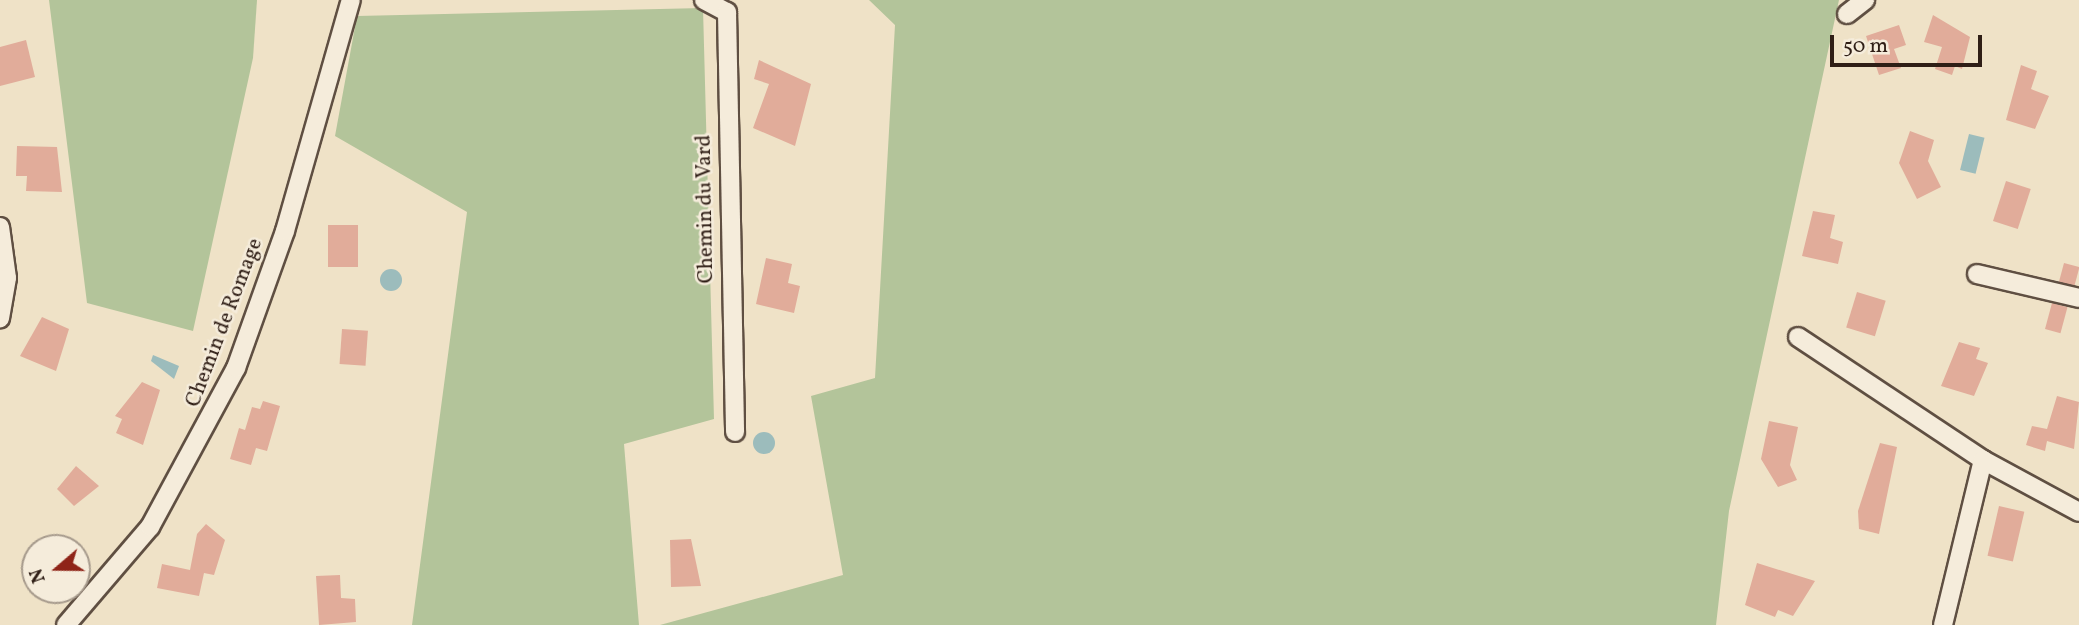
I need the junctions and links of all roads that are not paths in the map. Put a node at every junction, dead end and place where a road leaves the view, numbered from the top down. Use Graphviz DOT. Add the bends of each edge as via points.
graph roads {
  1 [pos="351,0"];
  2 [pos="704,0"];
  3 [pos="1864,0"];
  4 [pos="1847,15"];
  5 [pos="0,227"];
  6 [pos="1977,274"];
  7 [pos="2079,299"];
  8 [pos="0,318"];
  9 [pos="1798,337"];
  10 [pos="734,432"];
  11 [pos="1983,460"];
  12 [pos="2079,512"];
  13 [pos="66,625"];
  14 [pos="1943,625"];
  1 -- 13 [label="street, Chemin de Romage" via="285,231 236,368 150,527"];
  2 -- 10 [label="street, Chemin du Vard" via="727,12"];
  3 -- 4 [label="street"];
  5 -- 8 [label="street" via="6,278"];
  6 -- 7 [label="street"];
  9 -- 11 [label="street"];
  11 -- 12 [label="street"];
  11 -- 14 [label="street"];
}
